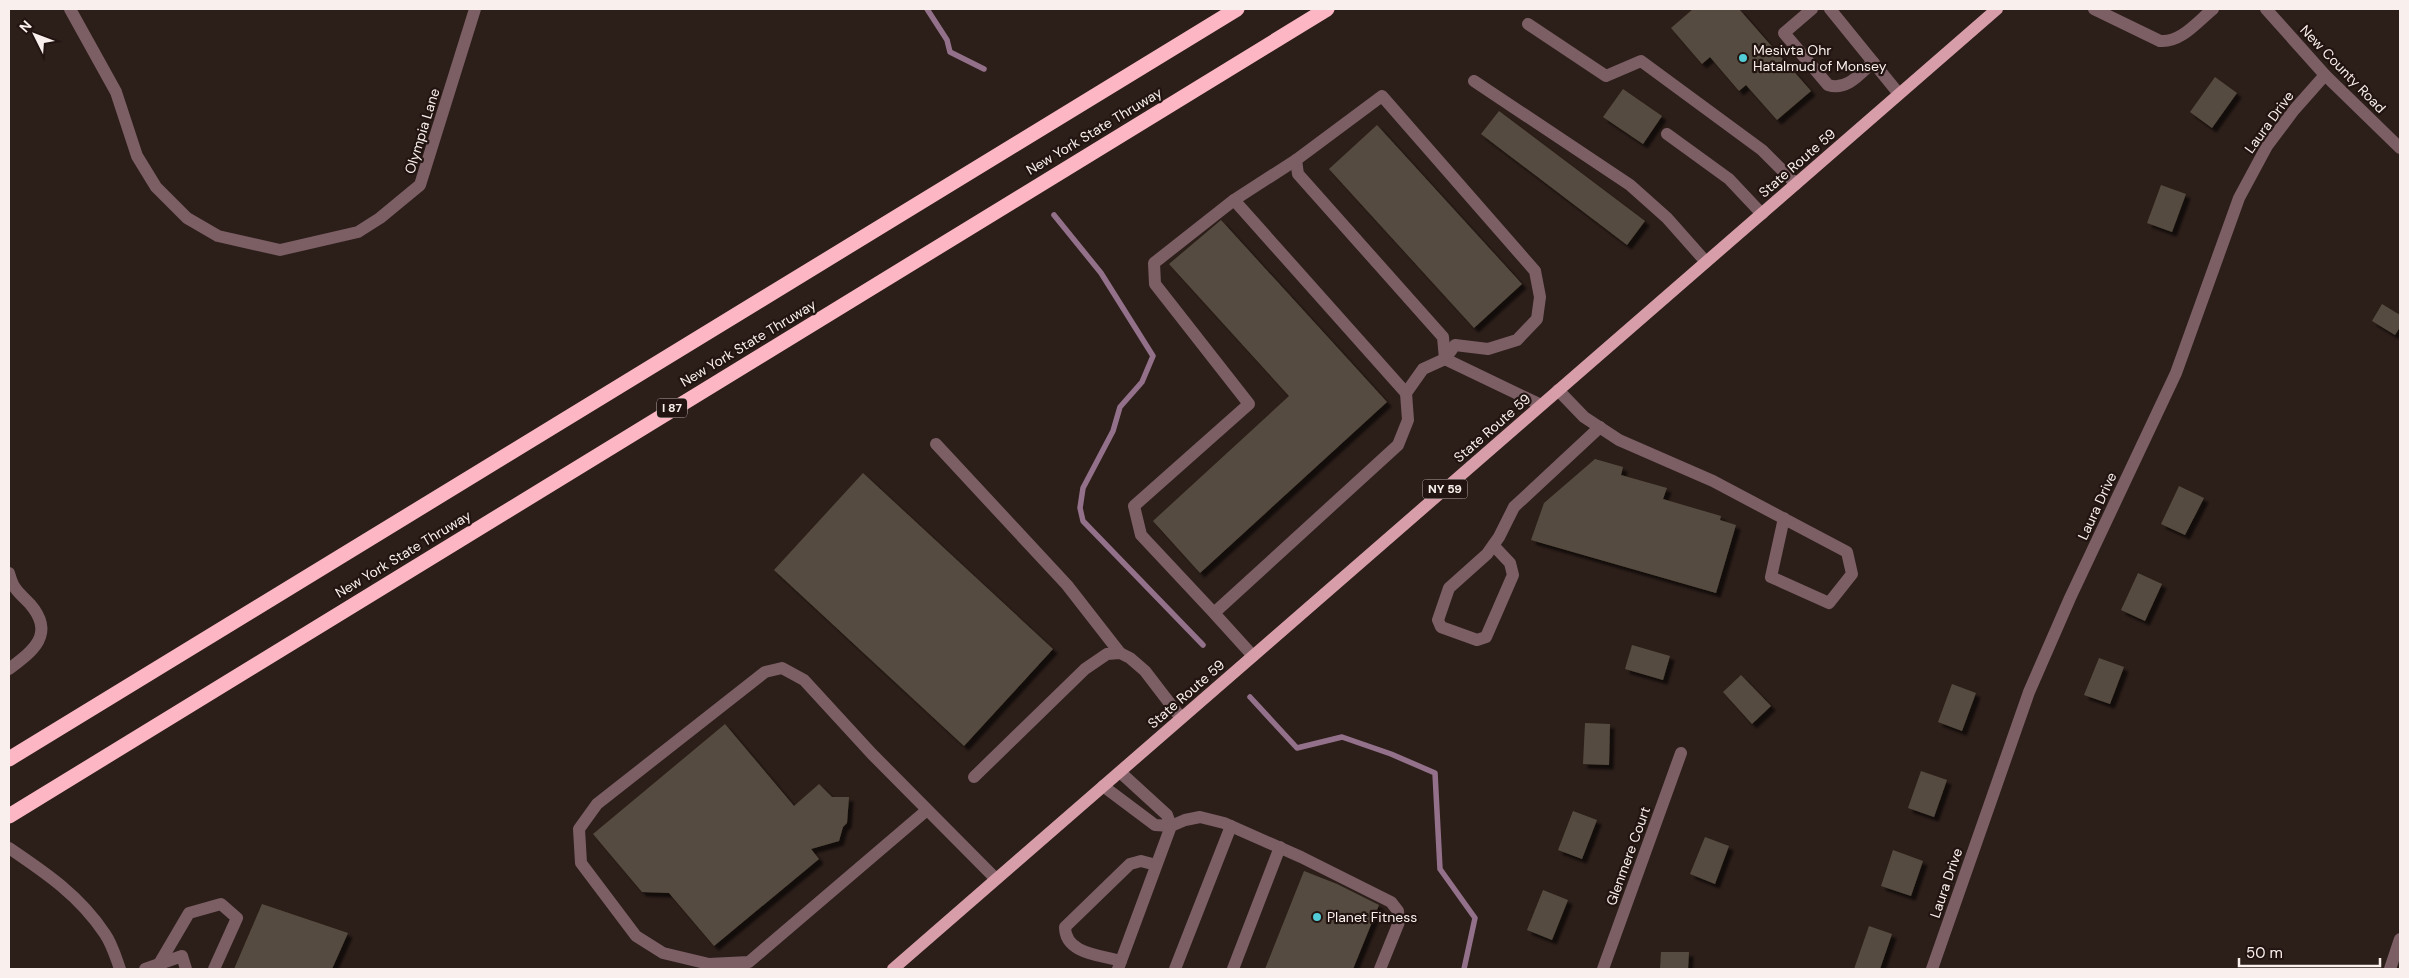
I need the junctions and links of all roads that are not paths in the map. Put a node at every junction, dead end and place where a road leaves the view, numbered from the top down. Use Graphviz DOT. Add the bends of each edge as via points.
graph roads {
  1 [pos="70,9"];
  2 [pos="476,9"];
  3 [pos="1237,9"];
  4 [pos="1327,9"];
  5 [pos="1812,9"];
  6 [pos="1830,9"];
  7 [pos="1997,9"];
  8 [pos="2094,9"];
  9 [pos="2213,9"];
  10 [pos="2266,9"];
  11 [pos="1528,24"];
  12 [pos="1873,62"];
  13 [pos="2325,75"];
  14 [pos="1474,81"];
  15 [pos="1899,94"];
  16 [pos="1667,134"];
  17 [pos="2400,148"];
  18 [pos="1296,160"];
  19 [pos="1796,184"];
  20 [pos="1234,200"];
  21 [pos="1762,214"];
  22 [pos="1706,262"];
  23 [pos="1446,359"];
  24 [pos="1558,390"];
  25 [pos="1406,393"];
  26 [pos="1541,405"];
  27 [pos="1600,427"];
  28 [pos="936,444"];
  29 [pos="1784,518"];
  30 [pos="1493,545"];
  31 [pos="9,572"];
  32 [pos="1214,613"];
  33 [pos="1120,653"];
  34 [pos="1253,656"];
  35 [pos="9,670"];
  36 [pos="1181,718"];
  37 [pos="1682,753"];
  38 [pos="9,759"];
  39 [pos="1120,772"];
  40 [pos="974,777"];
  41 [pos="1103,786"];
  42 [pos="927,810"];
  43 [pos="14,813"];
  44 [pos="1171,826"];
  45 [pos="1231,826"];
  46 [pos="9,848"];
  47 [pos="1280,848"];
  48 [pos="1156,865"];
  49 [pos="996,879"];
  50 [pos="2400,939"];
  51 [pos="159,964"];
  52 [pos="1120,965"];
  53 [pos="120,969"];
  54 [pos="145,969"];
  55 [pos="186,969"];
  56 [pos="214,969"];
  57 [pos="893,969"];
  58 [pos="1175,969"];
  59 [pos="1233,969"];
  60 [pos="1380,969"];
  61 [pos="1603,969"];
  62 [pos="1932,969"];
  63 [pos="2390,969"];
  1 -- 2 [label="street, Olympia Lane" via="116,92 137,156 156,187 187,218 218,236 280,250 358,232 420,185"];
  3 -- 38 [label="highway"];
  4 -- 43 [label="highway, New York State Thruway / I 87"];
  5 -- 12 [label="street" via="1784,33 1828,84 1845,86"];
  6 -- 12 [label="street"];
  7 -- 15 [label="main road, State Route 59 / NY 59"];
  8 -- 9 [label="street" via="2168,42"];
  10 -- 13 [label="street, New County Road"];
  11 -- 19 [label="street" via="1606,76 1641,61 1762,150"];
  12 -- 15 [label="street"];
  13 -- 17 [label="street, New County Road"];
  13 -- 62 [label="street, Laura Drive" via="2267,146 2239,198 2176,374 2029,692"];
  14 -- 22 [label="street" via="1630,185 1667,218"];
  15 -- 19 [label="main road, State Route 59 / NY 59"];
  16 -- 21 [label="street" via="1729,179"];
  18 -- 20 [label="street"];
  18 -- 23 [label="street" via="1298,174 1444,337"];
  18 -- 23 [label="street" via="1382,96 1534,271 1540,297 1537,319 1517,340 1488,349 1454,345"];
  19 -- 21 [label="main road, State Route 59 / NY 59"];
  20 -- 25 [label="street"];
  20 -- 32 [label="street" via="1154,262 1155,284 1249,404 1134,506 1141,535"];
  21 -- 22 [label="main road, State Route 59 / NY 59"];
  22 -- 24 [label="main road, State Route 59 / NY 59"];
  23 -- 25 [label="street" via="1423,369"];
  23 -- 26 [label="street"];
  24 -- 26 [label="main road, State Route 59 / NY 59"];
  24 -- 27 [label="street" via="1584,417"];
  25 -- 32 [label="street" via="1408,420 1398,445"];
  26 -- 34 [label="main road, State Route 59 / NY 59"];
  27 -- 29 [label="street" via="1620,440 1714,481"];
  27 -- 30 [label="street" via="1514,507"];
  28 -- 33 [label="street" via="1067,585"];
  29 -- 29 [label="street" via="1847,552 1852,574 1829,603 1771,577"];
  30 -- 30 [label="street" via="1449,588 1438,620 1441,627 1477,640 1486,637 1513,575 1510,563"];
  31 -- 35 [label="street" via="13,587 40,616 42,637 30,654"];
  32 -- 34 [label="street"];
  33 -- 36 [label="street" via="1144,671"];
  33 -- 40 [label="street" via="1107,654 1085,669"];
  34 -- 36 [label="main road, State Route 59 / NY 59"];
  36 -- 39 [label="main road, State Route 59 / NY 59"];
  37 -- 61 [label="street, Glenmere Court"];
  39 -- 41 [label="main road, State Route 59 / NY 59"];
  39 -- 44 [label="street" via="1167,815"];
  41 -- 44 [label="street" via="1155,825"];
  41 -- 49 [label="main road, State Route 59 / NY 59"];
  42 -- 42 [label="street" via="804,680 782,668 765,672 597,804 579,829 580,863 636,936 663,953 709,964 749,962"];
  42 -- 49 [label="street"];
  44 -- 45 [label="street" via="1200,817"];
  44 -- 48 [label="street"];
  45 -- 47 [label="street"];
  45 -- 58 [label="street"];
  46 -- 53 [label="street" via="82,902 106,936"];
  47 -- 59 [label="street"];
  47 -- 60 [label="street" via="1391,902 1398,911 1399,922"];
  48 -- 52 [label="street"];
  48 -- 52 [label="street" via="1141,861 1130,864 1065,927 1069,944"];
  49 -- 57 [label="main road, State Route 59 / NY 59"];
  50 -- 63 [label="street"];
  51 -- 54 [label="street"];
  51 -- 55 [label="street" via="182,956"];
  51 -- 56 [label="street" via="189,913 221,904 237,918"];
}
